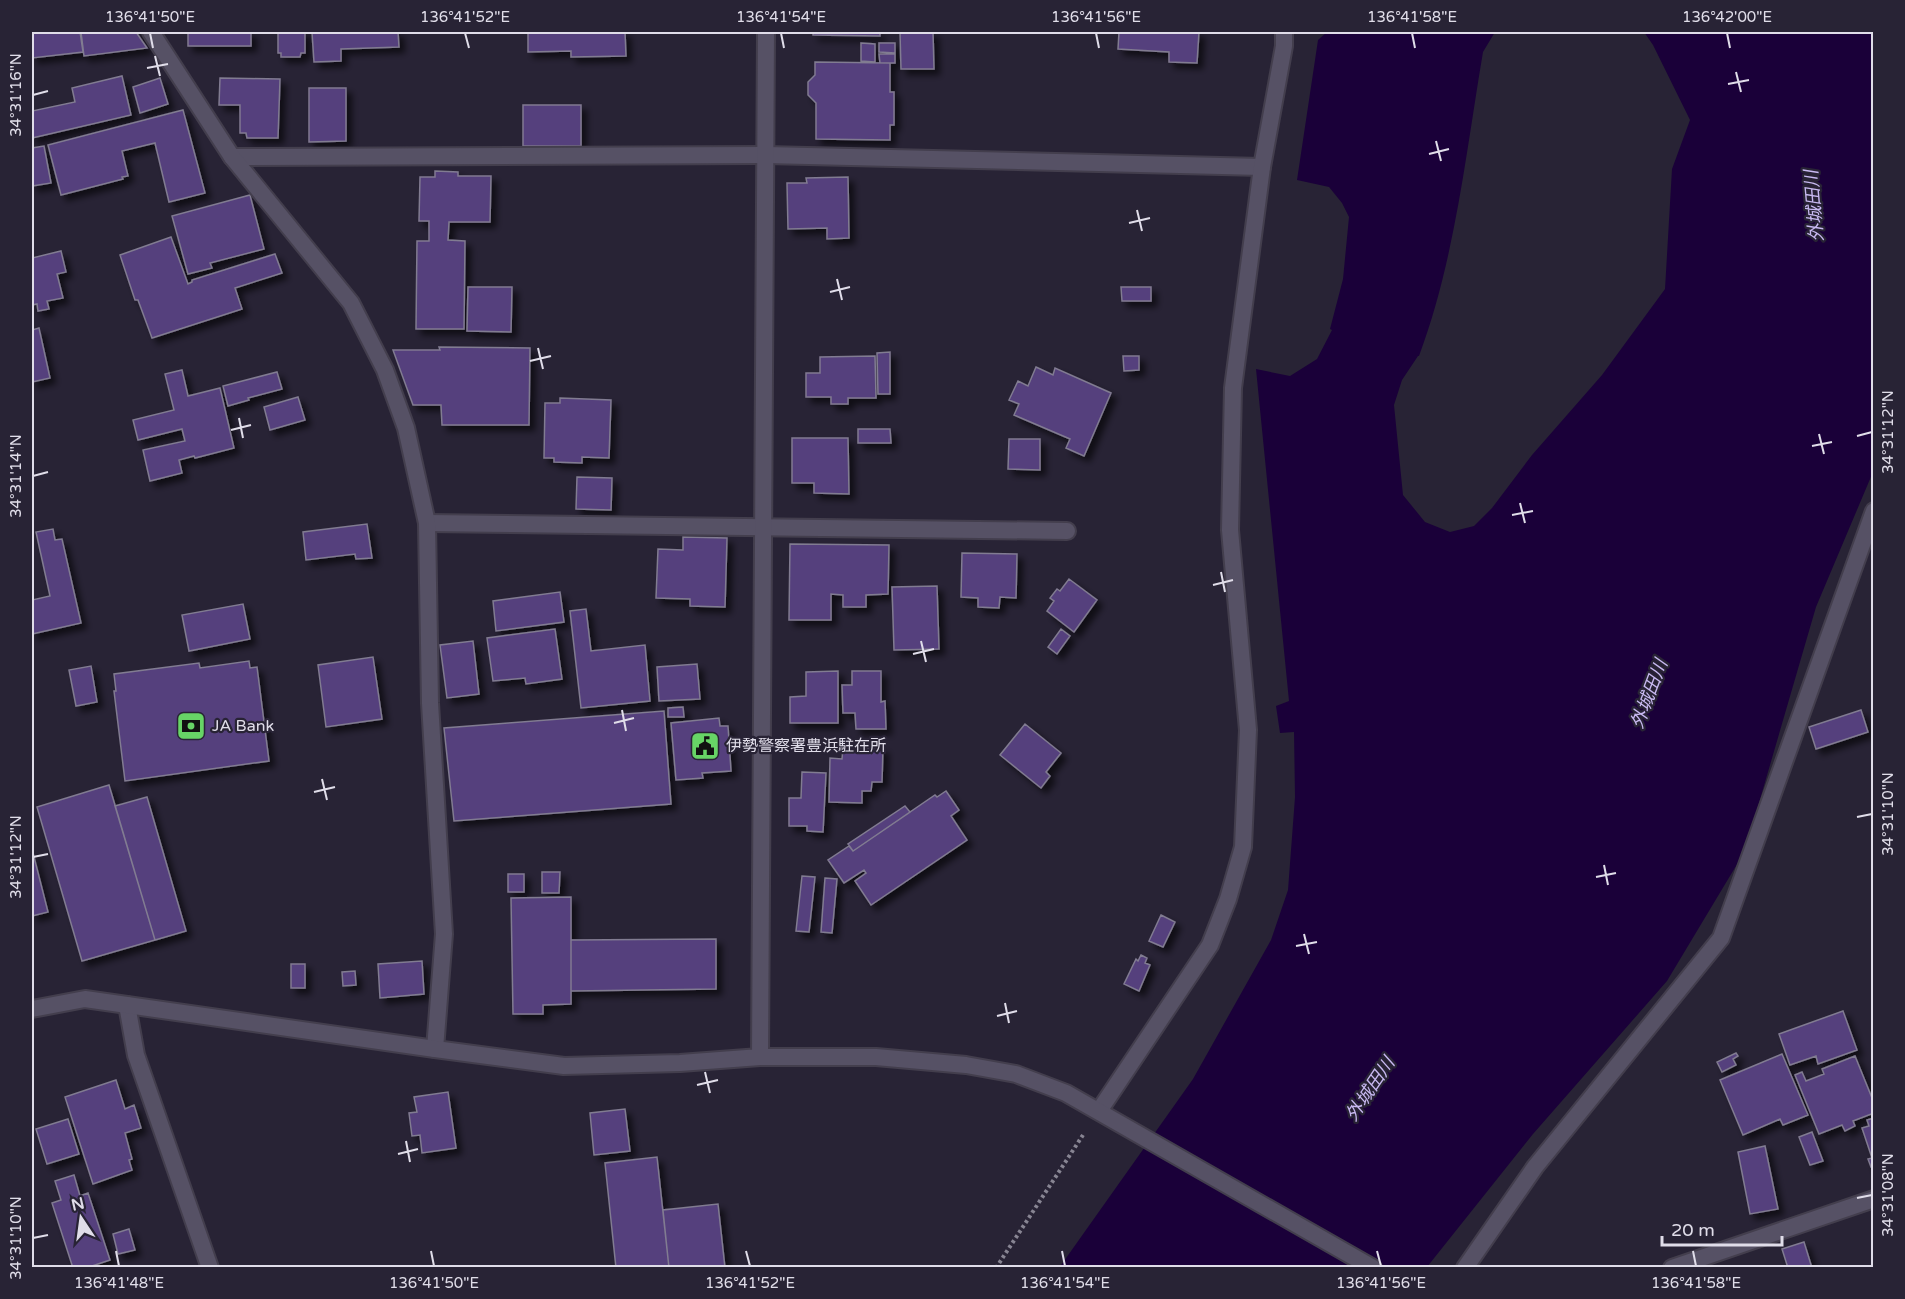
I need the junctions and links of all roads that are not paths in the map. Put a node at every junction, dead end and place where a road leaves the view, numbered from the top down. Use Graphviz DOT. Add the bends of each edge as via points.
graph roads {
  1 [pos="151,32"];
  2 [pos="766,32"];
  3 [pos="1284,32"];
  4 [pos="766,156"];
  5 [pos="232,157"];
  6 [pos="1262,167"];
  7 [pos="1874,511"];
  8 [pos="427,523"];
  9 [pos="764,527"];
  10 [pos="1067,531"];
  11 [pos="127,1005"];
  12 [pos="32,1009"];
  13 [pos="435,1049"];
  14 [pos="760,1057"];
  15 [pos="1105,1114"];
  16 [pos="1874,1199"];
  17 [pos="210,1268"];
  18 [pos="1373,1268"];
  19 [pos="1465,1268"];
  20 [pos="1672,1268"];
  1 -- 5 [label="street"];
  2 -- 4 [label="street"];
  3 -- 6 [label="street"];
  4 -- 5 [label="street"];
  4 -- 6 [label="street"];
  4 -- 9 [label="street"];
  5 -- 8 [label="street" via="351,303 385,370 406,429"];
  6 -- 15 [label="street" via="1233,388 1230,530 1248,730 1242,847 1210,945"];
  7 -- 19 [label="street" via="1721,938 1535,1167"];
  8 -- 9 [label="street"];
  8 -- 13 [label="street" via="430,704 444,934"];
  9 -- 10 [label="street"];
  9 -- 14 [label="street"];
  11 -- 12 [label="street" via="85,999"];
  11 -- 13 [label="street"];
  11 -- 17 [label="street" via="136,1055"];
  13 -- 14 [label="street" via="564,1066"];
  14 -- 15 [label="street" via="876,1058 966,1065 1016,1074 1066,1092"];
  15 -- 18 [label="street"];
  16 -- 20 [label="street"];
}
